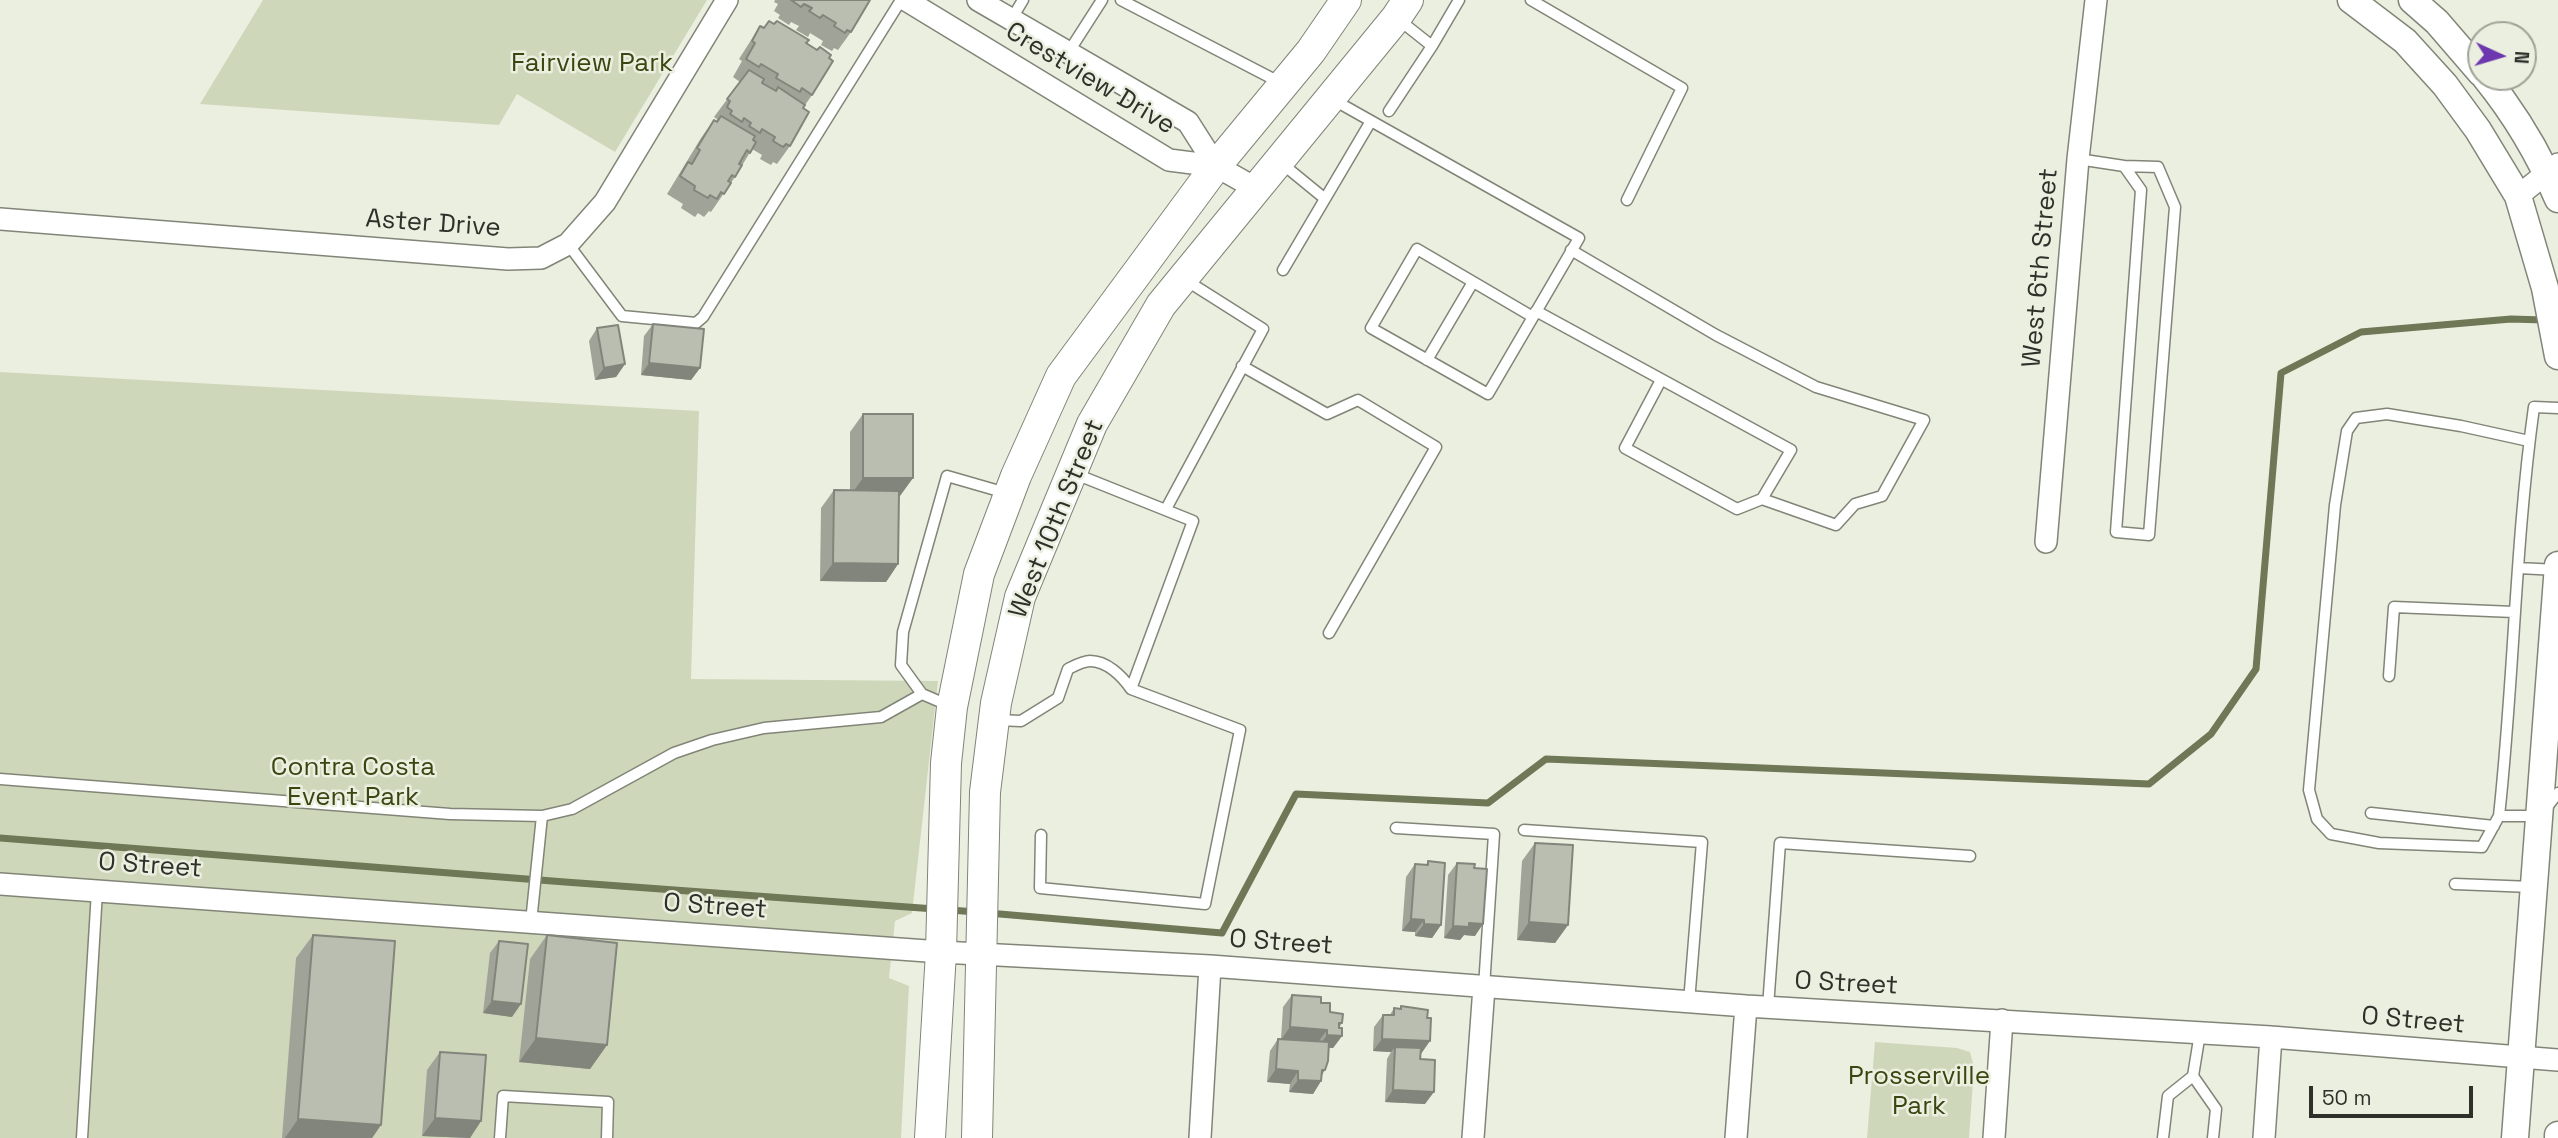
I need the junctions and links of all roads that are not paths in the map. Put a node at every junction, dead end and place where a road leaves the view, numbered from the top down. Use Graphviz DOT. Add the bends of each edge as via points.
graph roads {
  1 [pos="727,0"];
  2 [pos="903,0"];
  3 [pos="978,0"];
  4 [pos="1023,0"];
  5 [pos="1102,0"];
  6 [pos="1121,0"];
  7 [pos="1346,0"];
  8 [pos="1459,0"];
  9 [pos="1531,0"];
  10 [pos="2096,0"];
  11 [pos="2351,0"];
  12 [pos="2412,0"];
  13 [pos="1402,9"];
  14 [pos="1011,20"];
  15 [pos="1432,46"];
  16 [pos="1068,52"];
  17 [pos="2467,57"];
  18 [pos="1283,85"];
  19 [pos="2494,91"];
  20 [pos="1330,97"];
  21 [pos="1389,111"];
  22 [pos="1371,121"];
  23 [pos="2078,159"];
  24 [pos="1278,160"];
  25 [pos="1216,166"];
  26 [pos="2124,166"];
  27 [pos="2552,168"];
  28 [pos="1255,188"];
  29 [pos="2518,196"];
  30 [pos="1324,198"];
  31 [pos="2558,199"];
  32 [pos="1627,200"];
  33 [pos="0,219"];
  34 [pos="568,244"];
  35 [pos="1571,250"];
  36 [pos="1283,270"];
  37 [pos="1183,278"];
  38 [pos="1473,282"];
  39 [pos="1534,314"];
  40 [pos="2558,356"];
  41 [pos="1427,360"];
  42 [pos="1242,366"];
  43 [pos="1661,380"];
  44 [pos="2558,408"];
  45 [pos="2529,441"];
  46 [pos="1072,472"];
  47 [pos="1009,494"];
  48 [pos="1762,499"];
  49 [pos="1166,509"];
  50 [pos="2046,542"];
  51 [pos="2558,565"];
  52 [pos="2518,568"];
  53 [pos="2558,570"];
  54 [pos="2514,612"];
  55 [pos="1329,633"];
  56 [pos="2389,676"];
  57 [pos="1131,689"];
  58 [pos="922,694"];
  59 [pos="952,707"];
  60 [pos="994,720"];
  61 [pos="0,779"];
  62 [pos="2558,793"];
  63 [pos="2371,813"];
  64 [pos="542,816"];
  65 [pos="2540,816"];
  66 [pos="2496,821"];
  67 [pos="1396,828"];
  68 [pos="1524,830"];
  69 [pos="1041,835"];
  70 [pos="1970,856"];
  71 [pos="0,884"];
  72 [pos="2455,884"];
  73 [pos="2535,887"];
  74 [pos="97,891"];
  75 [pos="531,922"];
  76 [pos="941,952"];
  77 [pos="982,953"];
  78 [pos="1210,965"];
  79 [pos="1484,987"];
  80 [pos="1689,1002"];
  81 [pos="1746,1006"];
  82 [pos="1768,1007"];
  83 [pos="2001,1020"];
  84 [pos="2200,1033"];
  85 [pos="2271,1037"];
  86 [pos="2521,1058"];
  87 [pos="2558,1060"];
  88 [pos="2193,1076"];
  89 [pos="82,1138"];
  90 [pos="500,1138"];
  91 [pos="607,1138"];
  92 [pos="930,1138"];
  93 [pos="976,1138"];
  94 [pos="1200,1138"];
  95 [pos="1473,1138"];
  96 [pos="1735,1138"];
  97 [pos="1994,1138"];
  98 [pos="2163,1138"];
  99 [pos="2213,1138"];
  100 [pos="2264,1138"];
  101 [pos="2515,1138"];
  1 -- 34 [label="street, Aster Drive" via="605,202"];
  2 -- 25 [label="street, Crestview Drive" via="1169,160"];
  2 -- 34 [label="lane" via="696,323 622,316"];
  3 -- 14 [label="street, Crestview Drive"];
  4 -- 14 [label="lane"];
  5 -- 16 [label="lane"];
  6 -- 18 [label="lane"];
  7 -- 18 [label="main road, West 10th Street"];
  8 -- 15 [label="lane"];
  9 -- 32 [label="lane" via="1682,88"];
  10 -- 23 [label="street, West 6th Street"];
  11 -- 29 [label="street" via="2405,41 2445,85 2479,130"];
  12 -- 17 [label="street"];
  13 -- 15 [label="lane"];
  13 -- 20 [label="main road, West 10th Street"];
  14 -- 16 [label="street, Crestview Drive"];
  15 -- 21 [label="lane"];
  16 -- 25 [label="street, Crestview Drive" via="1188,122"];
  18 -- 25 [label="main road, West 10th Street"];
  19 -- 27 [label="street"];
  20 -- 22 [label="lane"];
  20 -- 24 [label="main road, West 10th Street"];
  22 -- 30 [label="lane"];
  22 -- 35 [label="lane" via="1579,238"];
  23 -- 26 [label="lane"];
  23 -- 50 [label="street, West 6th Street"];
  24 -- 28 [label="main road, West 10th Street"];
  24 -- 30 [label="lane"];
  25 -- 28 [label="street, Crestview Drive"];
  25 -- 47 [label="main road, West 10th Street" via="1061,376"];
  26 -- 26 [label="lane" via="2141,190 2116,532 2149,535 2175,207 2158,167"];
  27 -- 29 [label="street"];
  27 -- 31 [label="street"];
  28 -- 37 [label="main road, West 10th Street"];
  29 -- 40 [label="street" via="2545,288"];
  30 -- 36 [label="lane"];
  33 -- 34 [label="street, Aster Drive" via="508,258 541,258"];
  35 -- 39 [label="lane"];
  35 -- 48 [label="lane" via="1816,387 1924,420 1882,496 1855,504 1836,526"];
  37 -- 42 [label="lane" via="1263,329"];
  37 -- 46 [label="main road, West 10th Street" via="1161,305 1106,401"];
  38 -- 39 [label="lane"];
  38 -- 41 [label="lane"];
  38 -- 41 [label="lane" via="1417,249 1371,328"];
  39 -- 41 [label="lane" via="1488,394"];
  39 -- 43 [label="lane"];
  42 -- 49 [label="lane"];
  42 -- 55 [label="lane" via="1328,414 1359,400 1436,447"];
  43 -- 48 [label="lane" via="1791,450"];
  43 -- 48 [label="lane" via="1625,448 1737,509"];
  44 -- 45 [label="lane" via="2534,407"];
  45 -- 52 [label="lane"];
  45 -- 66 [label="lane" via="2387,414 2356,418 2347,431 2334,505 2309,790 2317,819 2331,834 2379,843 2482,847"];
  46 -- 49 [label="lane"];
  46 -- 60 [label="main road, West 10th Street" via="1020,597"];
  47 -- 58 [label="lane" via="947,476 903,632 901,665"];
  47 -- 59 [label="main road, West 10th Street" via="979,574"];
  49 -- 57 [label="lane" via="1193,521"];
  51 -- 53 [label="street"];
  52 -- 53 [label="lane"];
  52 -- 54 [label="lane"];
  53 -- 65 [label="street"];
  54 -- 56 [label="lane" via="2394,607"];
  54 -- 66 [label="lane" via="2509,724"];
  57 -- 60 [label="lane" via="1104,664 1088,660 1068,669 1058,698 1021,720"];
  57 -- 69 [label="lane" via="1240,730 1205,904 1040,888"];
  58 -- 59 [label="lane"];
  58 -- 64 [label="lane" via="881,718 764,728 712,740 674,753 572,809"];
  59 -- 76 [label="main road, West 10th Street"];
  60 -- 77 [label="main road, West 10th Street" via="985,792"];
  61 -- 64 [label="lane" via="450,814"];
  62 -- 65 [label="lane"];
  63 -- 66 [label="lane"];
  64 -- 75 [label="lane"];
  65 -- 66 [label="lane"];
  65 -- 73 [label="street"];
  67 -- 79 [label="lane" via="1493,834"];
  68 -- 80 [label="lane" via="1702,842"];
  70 -- 82 [label="lane" via="1780,843"];
  71 -- 74 [label="street, O Street"];
  72 -- 73 [label="lane"];
  73 -- 86 [label="street"];
  74 -- 75 [label="street, O Street"];
  74 -- 89 [label="lane"];
  75 -- 76 [label="street, O Street"];
  76 -- 77 [label="street, O Street"];
  76 -- 92 [label="main road, West 10th Street"];
  77 -- 78 [label="street, O Street"];
  77 -- 93 [label="main road, West 10th Street"];
  78 -- 79 [label="street, O Street"];
  78 -- 94 [label="street"];
  79 -- 80 [label="street, O Street"];
  79 -- 95 [label="street"];
  80 -- 81 [label="street, O Street"];
  81 -- 82 [label="street, O Street"];
  81 -- 96 [label="street"];
  82 -- 83 [label="street, O Street"];
  83 -- 84 [label="street, O Street"];
  83 -- 97 [label="street"];
  84 -- 85 [label="street, O Street"];
  84 -- 88 [label="lane"];
  85 -- 86 [label="street, O Street"];
  85 -- 100 [label="street"];
  86 -- 87 [label="street, O Street"];
  86 -- 101 [label="street"];
  88 -- 98 [label="lane" via="2168,1096"];
  88 -- 99 [label="lane" via="2216,1109"];
  90 -- 91 [label="lane" via="503,1096 608,1102"];
}
